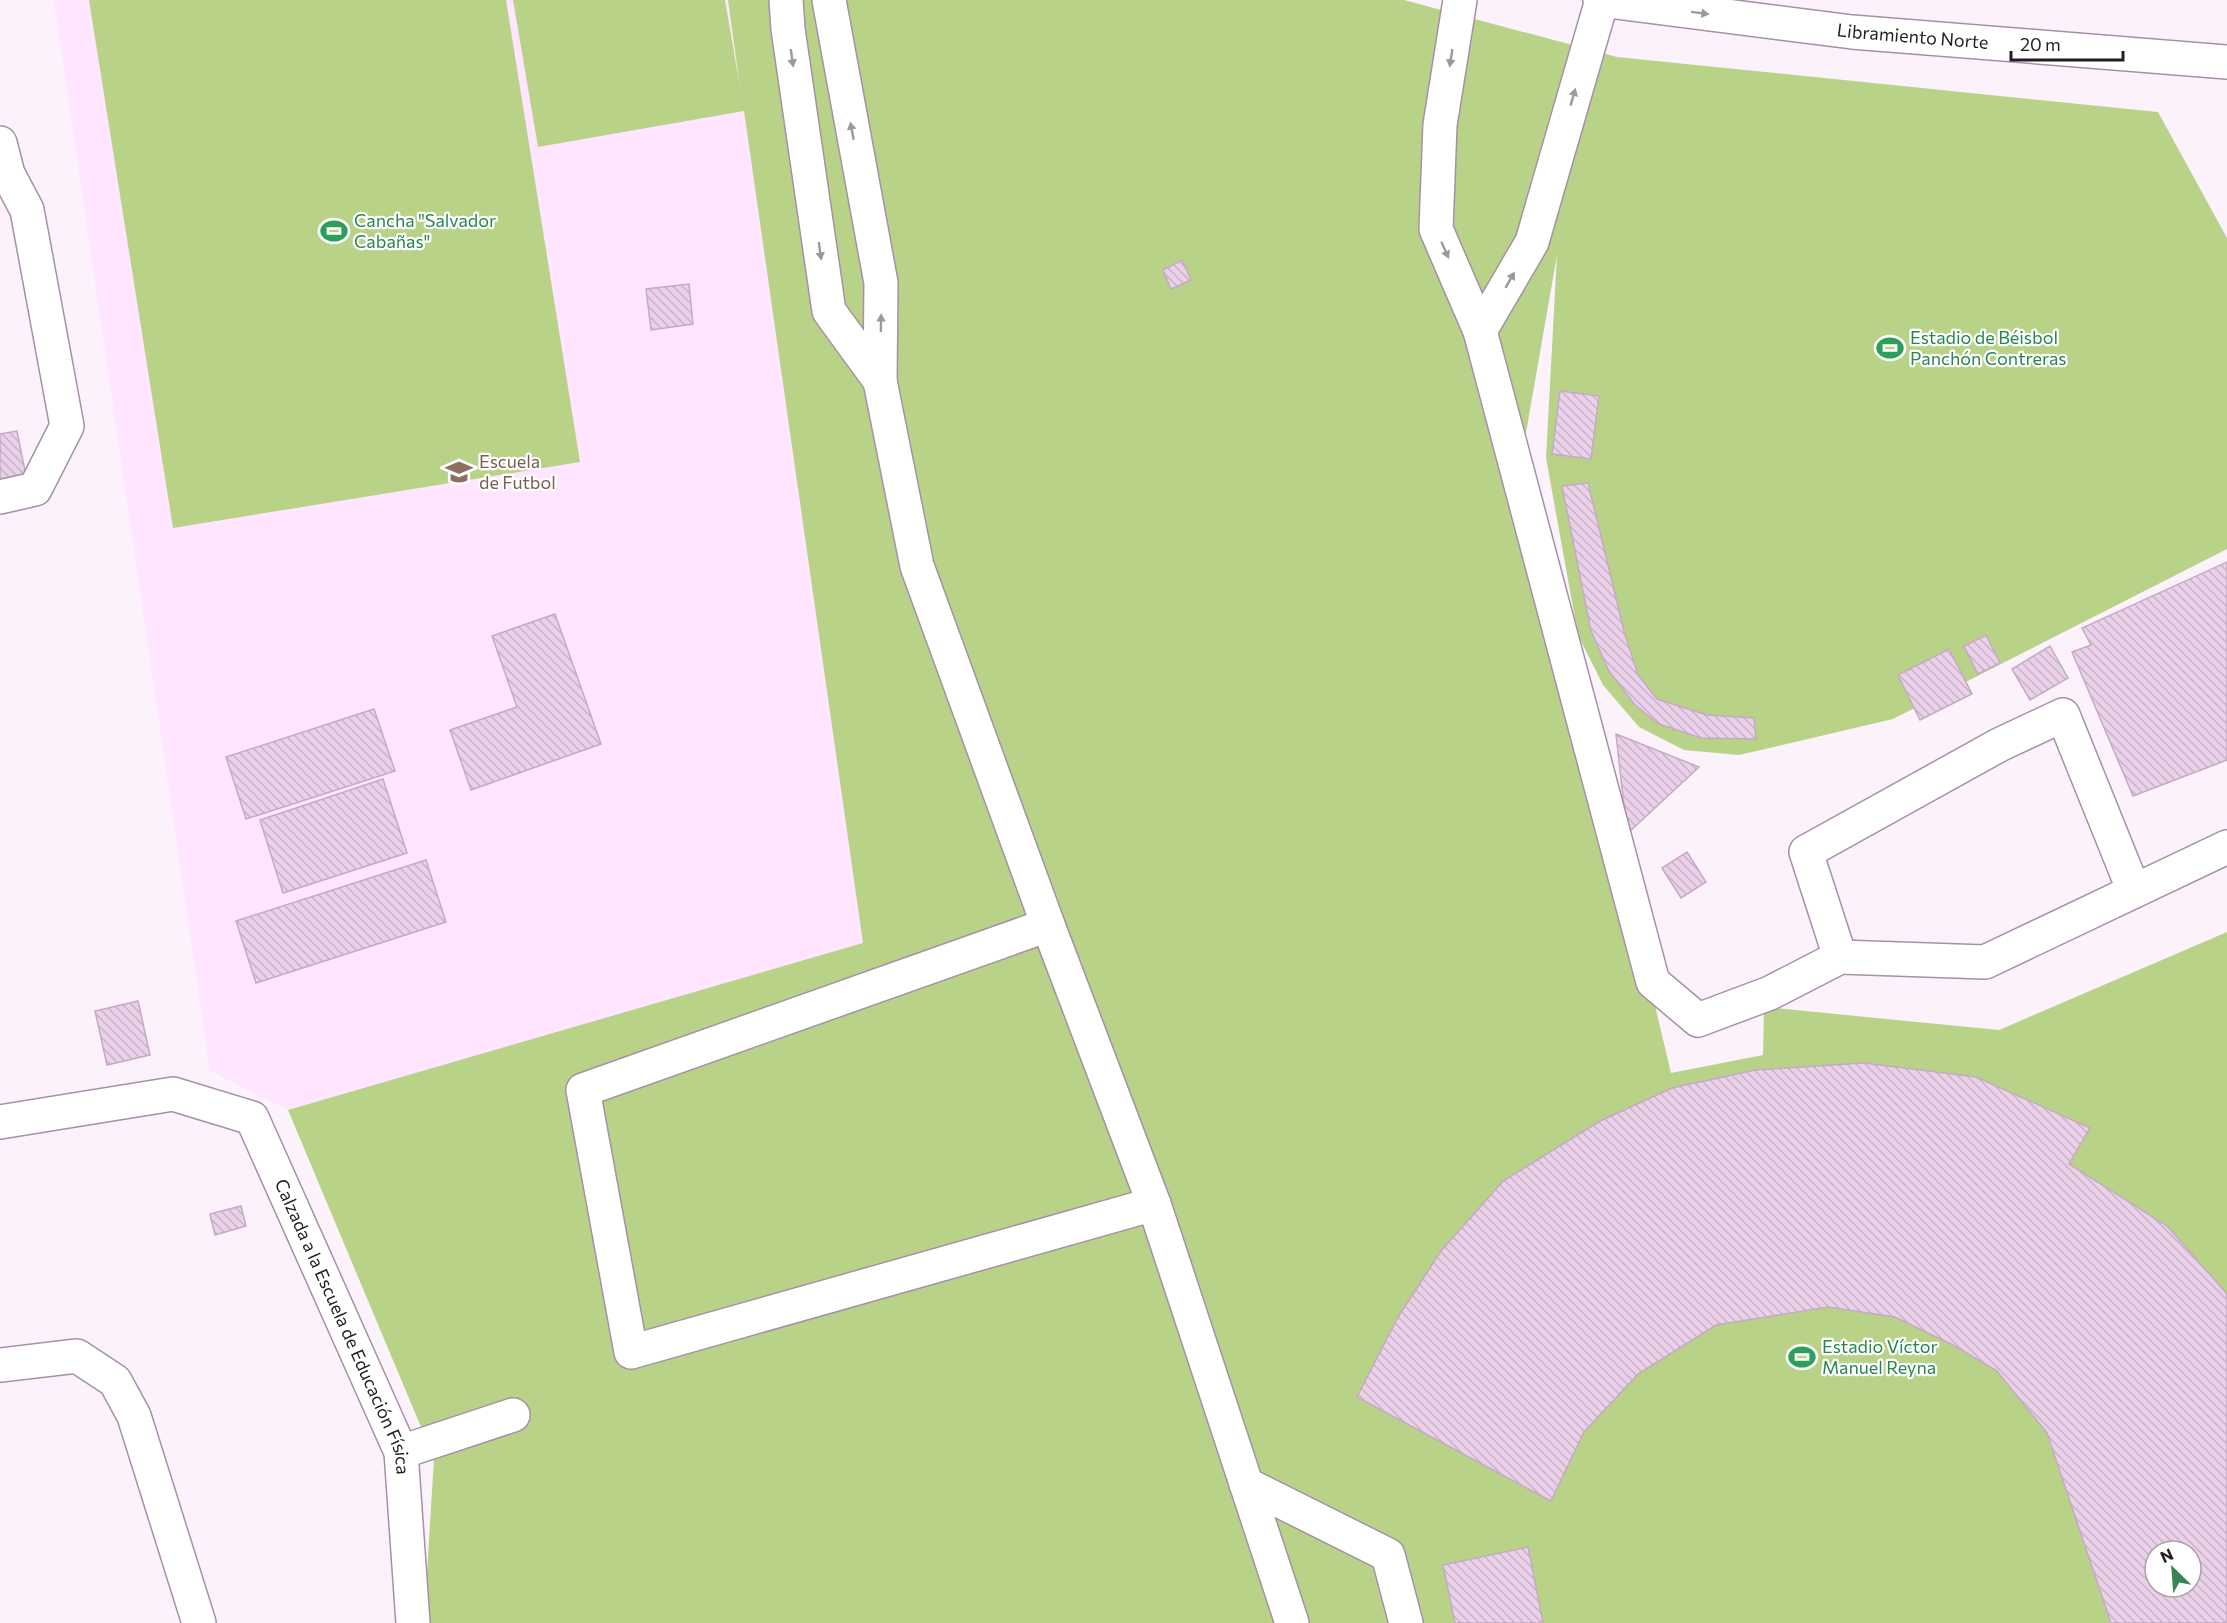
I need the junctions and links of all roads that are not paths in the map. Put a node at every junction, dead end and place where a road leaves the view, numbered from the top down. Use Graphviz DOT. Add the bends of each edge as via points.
graph roads {
  1 [pos="786,0"];
  2 [pos="829,0"];
  3 [pos="1460,0"];
  4 [pos="1601,0"];
  5 [pos="2227,62"];
  6 [pos="0,143"];
  7 [pos="1480,331"];
  8 [pos="880,381"];
  9 [pos="0,497"];
  10 [pos="2227,847"];
  11 [pos="2134,891"];
  12 [pos="1048,925"];
  13 [pos="1840,957"];
  14 [pos="0,1122"];
  15 [pos="1154,1204"];
  16 [pos="0,1365"];
  17 [pos="513,1415"];
  18 [pos="401,1452"];
  19 [pos="1246,1484"];
  20 [pos="198,1623"];
  21 [pos="413,1623"];
  22 [pos="1292,1623"];
  23 [pos="1406,1623"];
  1 -- 8 [label="street, one-way" via="829,311"];
  8 -- 2 [label="street, one-way" via="881,283"];
  3 -- 7 [label="street, one-way" via="1440,125 1436,229"];
  4 -- 5 [label="street, Libramiento Norte, one-way" via="1852,32"];
  7 -- 4 [label="street, one-way" via="1532,242"];
  6 -- 9 [label="street" via="8,174 27,210 67,426 35,489"];
  7 -- 13 [label="street" via="1653,982 1698,1020 1770,993"];
  8 -- 12 [label="street" via="917,566"];
  10 -- 11 [label="street"];
  11 -- 13 [label="street" via="1985,962"];
  11 -- 13 [label="street" via="2063,715 1999,745 1806,852"];
  12 -- 15 [label="street"];
  12 -- 15 [label="street" via="583,1090 631,1352"];
  14 -- 18 [label="street, Calzada a la Escuela de Educación Física" via="173,1094 252,1118"];
  15 -- 19 [label="street"];
  16 -- 20 [label="street" via="77,1356 114,1381 134,1416"];
  17 -- 18 [label="street"];
  18 -- 21 [label="street, Calzada a la Escuela de Educación Física"];
  19 -- 22 [label="street"];
  19 -- 23 [label="street" via="1388,1555"];
}
